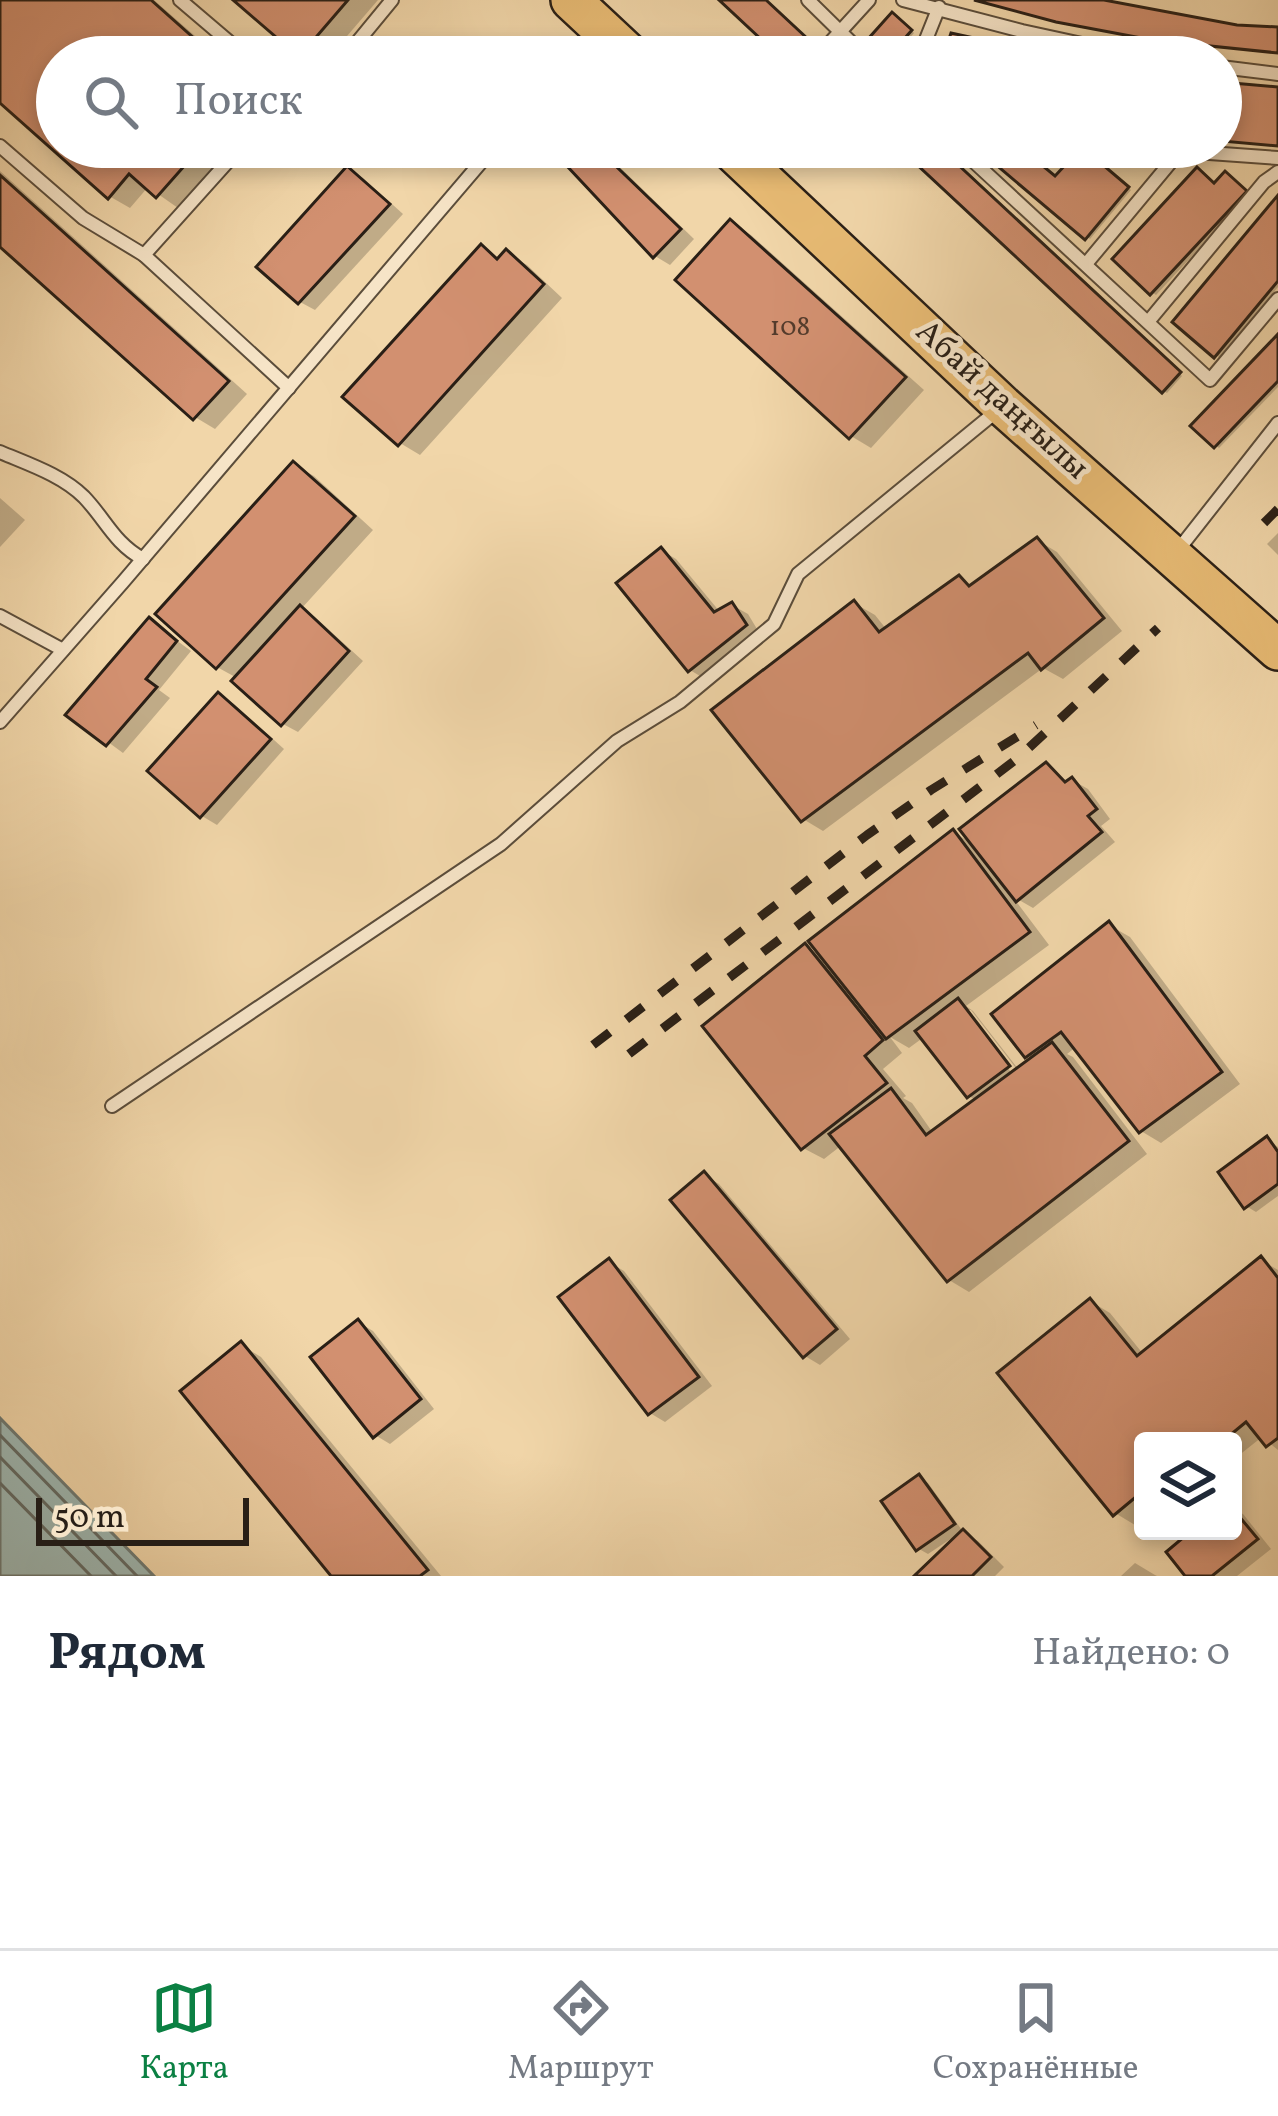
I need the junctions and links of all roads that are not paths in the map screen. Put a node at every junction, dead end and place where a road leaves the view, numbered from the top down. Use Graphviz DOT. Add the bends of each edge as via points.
graph roads {
  1 [pos="180,0"];
  2 [pos="392,0"];
  3 [pos="808,0"];
  4 [pos="869,0"];
  5 [pos="903,0"];
  6 [pos="939,8"];
  7 [pos="584,13"];
  8 [pos="839,31"];
  9 [pos="222,36"];
  10 [pos="362,36"];
  11 [pos="609,36"];
  12 [pos="835,36"];
  13 [pos="844,36"];
  14 [pos="928,36"];
  15 [pos="1045,36"];
  16 [pos="1242,70"];
  17 [pos="1278,74"];
  18 [pos="0,146"];
  19 [pos="1242,156"];
  20 [pos="1278,158"];
  21 [pos="222,168"];
  22 [pos="476,168"];
  23 [pos="756,168"];
  24 [pos="981,168"];
  25 [pos="1167,168"];
  26 [pos="1278,172"];
  27 [pos="144,255"];
  28 [pos="1086,265"];
  29 [pos="1278,298"];
  30 [pos="1148,322"];
  31 [pos="289,388"];
  32 [pos="1003,406"];
  33 [pos="1278,423"];
  34 [pos="0,452"];
  35 [pos="1174,555"];
  36 [pos="143,559"];
  37 [pos="0,616"];
  38 [pos="63,650"];
  39 [pos="1278,650"];
  40 [pos="0,722"];
  41 [pos="112,1106"];
  1 -- 9 [label="lane"];
  2 -- 10 [label="lane"];
  3 -- 8 [label="lane"];
  4 -- 8 [label="lane"];
  5 -- 6 [label="lane"];
  6 -- 14 [label="lane"];
  6 -- 15 [label="lane"];
  7 -- 11 [label="main road"];
  8 -- 12 [label="lane"];
  8 -- 13 [label="lane"];
  16 -- 17 [label="lane"];
  18 -- 27 [label="lane" via="83,218"];
  19 -- 20 [label="lane"];
  21 -- 27 [label="lane"];
  22 -- 31 [label="lane"];
  23 -- 32 [label="main road, Абай даңғылы"];
  24 -- 28 [label="lane"];
  25 -- 28 [label="lane"];
  26 -- 30 [label="lane"];
  27 -- 31 [label="lane"];
  28 -- 30 [label="lane"];
  29 -- 30 [label="lane" via="1210,380"];
  31 -- 36 [label="lane"];
  32 -- 35 [label="main road, Абай даңғылы"];
  32 -- 41 [label="lane" via="798,574 774,624 680,702 617,741 501,844"];
  33 -- 35 [label="lane"];
  34 -- 36 [label="lane" via="81,494 124,548"];
  35 -- 39 [label="main road, Абай даңғылы"];
  36 -- 38 [label="lane"];
  37 -- 38 [label="lane"];
  38 -- 40 [label="lane"];
}
